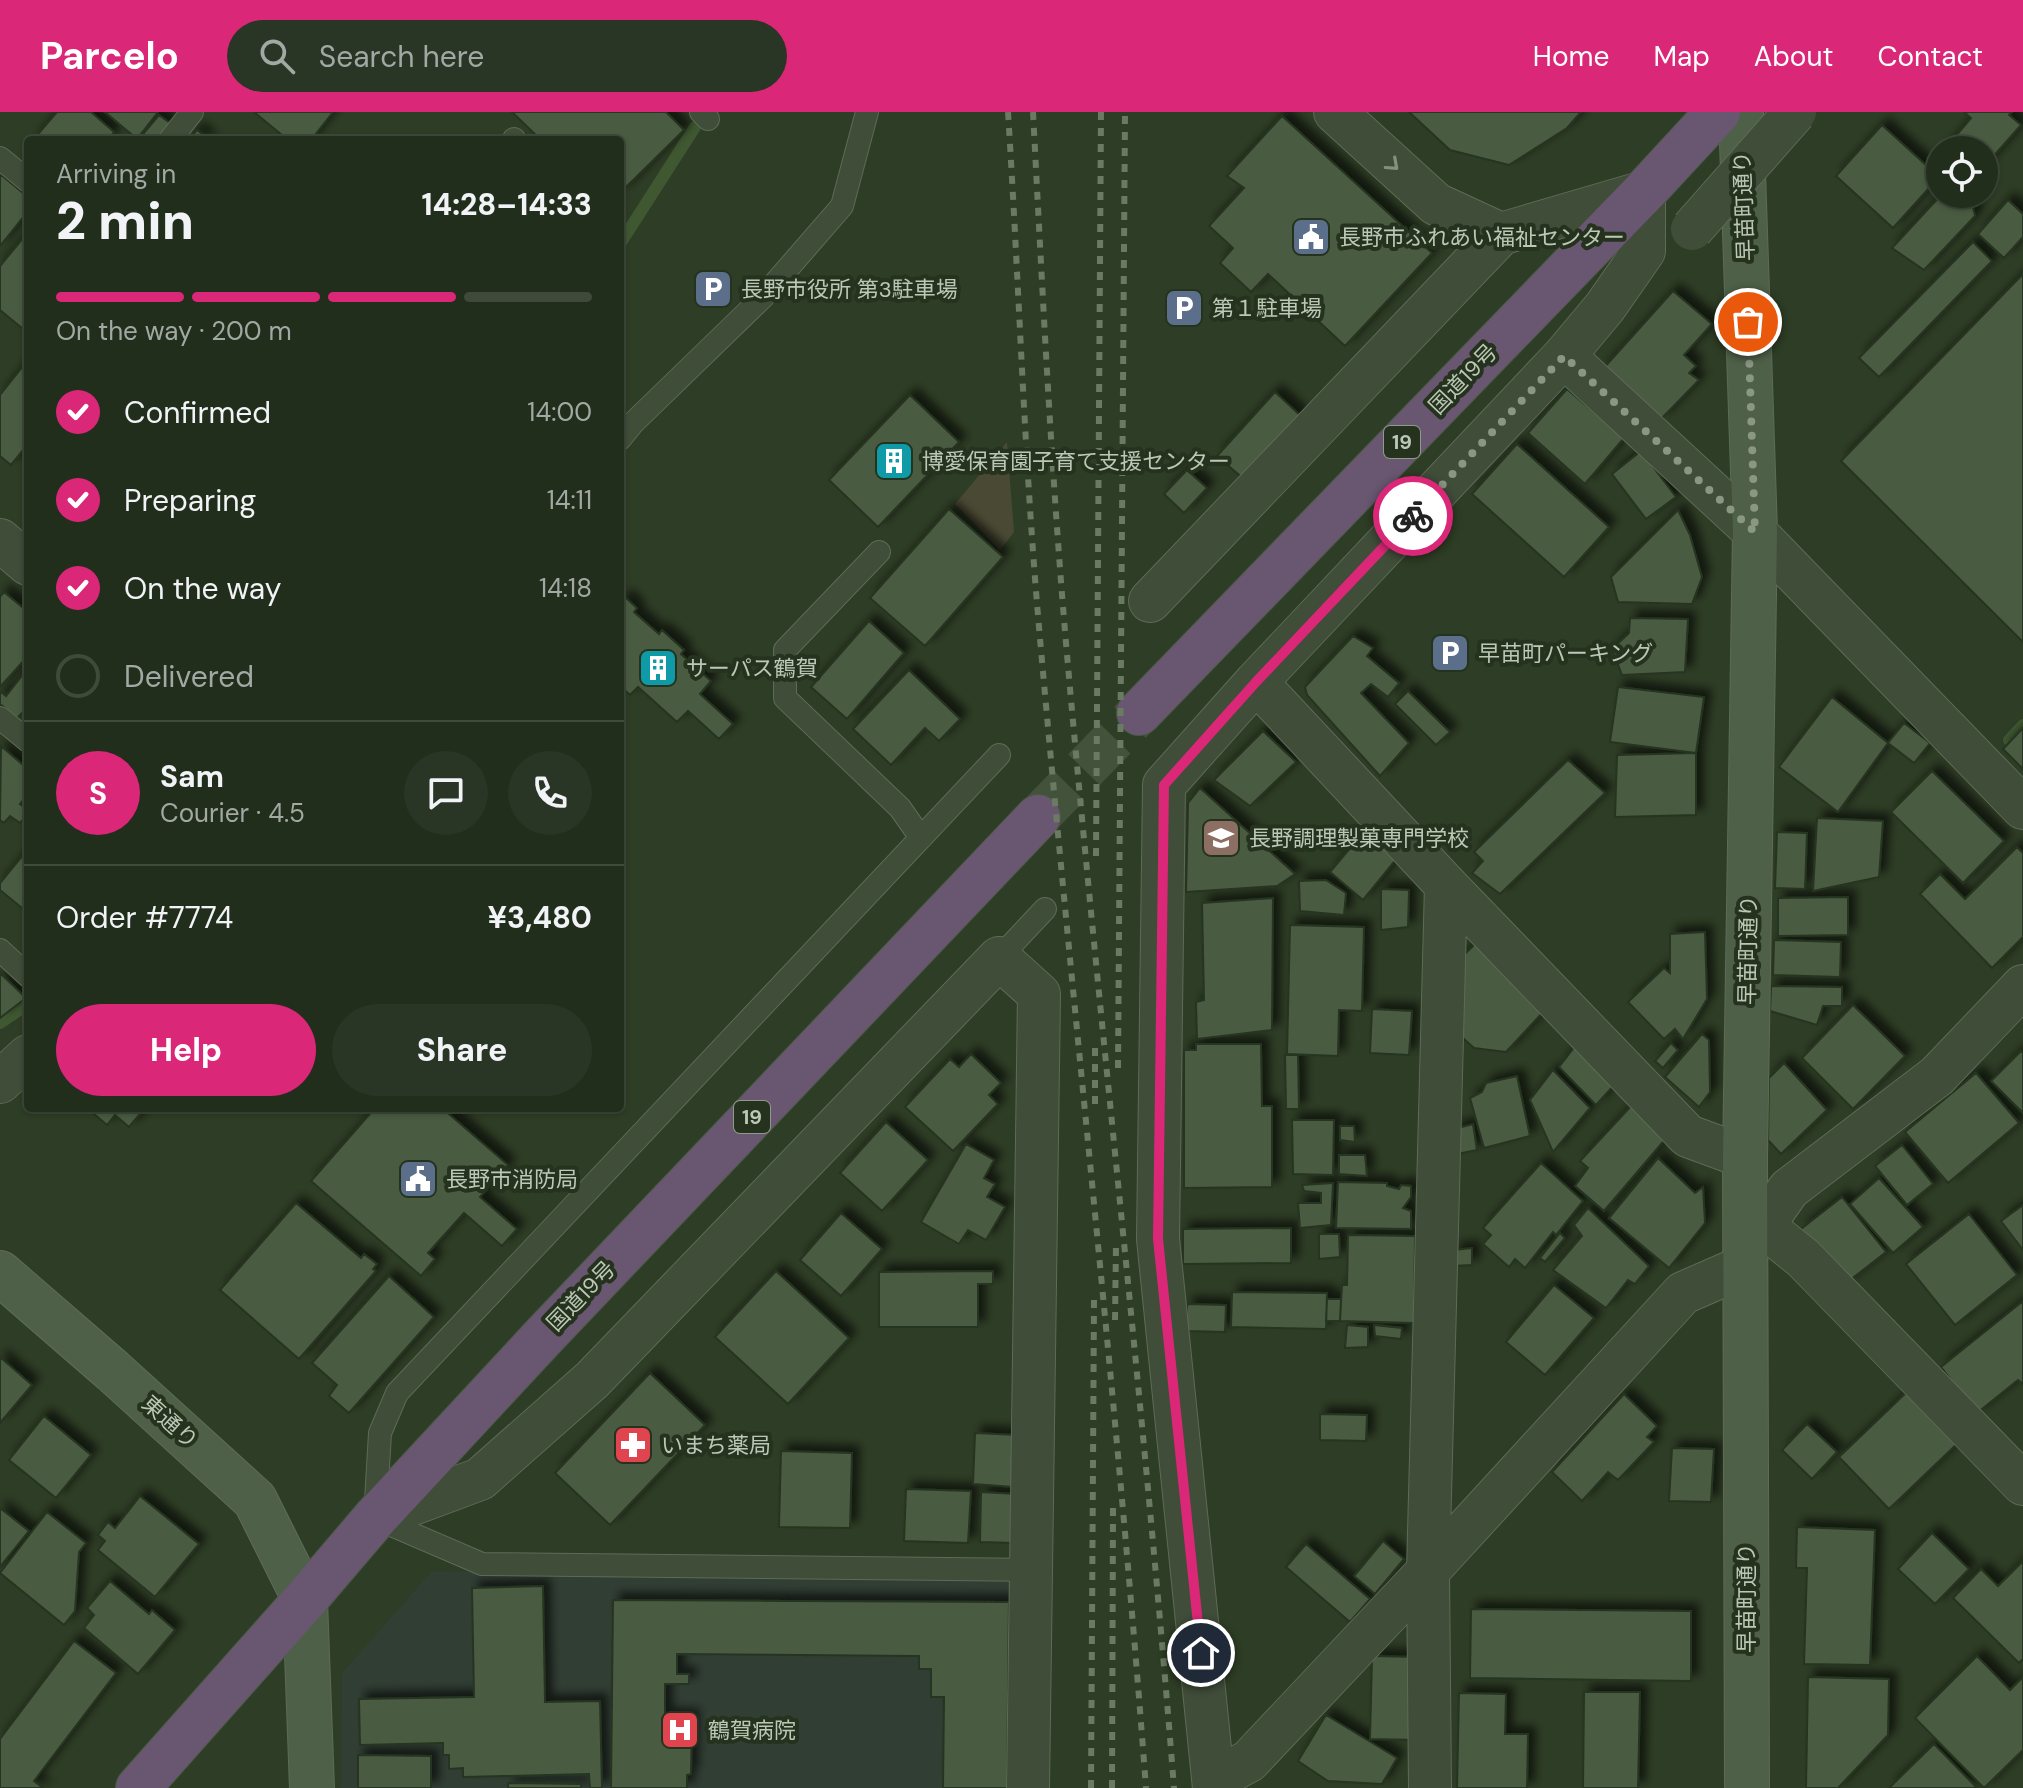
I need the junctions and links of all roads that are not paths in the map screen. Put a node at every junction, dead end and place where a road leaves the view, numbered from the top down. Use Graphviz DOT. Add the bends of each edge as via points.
graph roads {
  1 [pos="192,112"];
  2 [pos="867,112"];
  3 [pos="1335,112"];
  4 [pos="1718,112"];
  5 [pos="1741,112"];
  6 [pos="1795,112"];
  7 [pos="173,136"];
  8 [pos="0,158"];
  9 [pos="24,178"];
  10 [pos="1644,192"];
  11 [pos="1692,229"];
  12 [pos="1501,234"];
  13 [pos="1564,356"];
  14 [pos="624,434"];
  15 [pos="1755,532"];
  16 [pos="0,540"];
  17 [pos="879,552"];
  18 [pos="24,561"];
  19 [pos="1150,601"];
  20 [pos="1256,682"];
  21 [pos="1139,713"];
  22 [pos="0,718"];
  23 [pos="24,738"];
  24 [pos="999,755"];
  25 [pos="2023,808"];
  26 [pos="1038,817"];
  27 [pos="921,838"];
  28 [pos="1446,885"];
  29 [pos="1045,909"];
  30 [pos="0,950"];
  31 [pos="999,958"];
  32 [pos="24,972"];
  33 [pos="2023,986"];
  34 [pos="24,1060"];
  35 [pos="0,1082"];
  36 [pos="1745,1157"];
  37 [pos="1751,1240"];
  38 [pos="0,1273"];
  39 [pos="2023,1484"];
  40 [pos="375,1518"];
  41 [pos="1032,1570"];
  42 [pos="1428,1571"];
  43 [pos="305,1600"];
  44 [pos="1214,1784"];
  45 [pos="138,1788"];
  46 [pos="312,1788"];
  47 [pos="1028,1788"];
  48 [pos="1430,1788"];
  49 [pos="1747,1788"];
  1 -- 7 [label="lane"];
  2 -- 14 [label="lane" via="842,206 763,297"];
  3 -- 12 [label="street, one-way" via="1436,204"];
  4 -- 10 [label="highway, 国道19号 / 19"];
  5 -- 15 [label="street, 早苗町通り"];
  6 -- 11 [label="street, bridge"];
  8 -- 9 [label="lane"];
  10 -- 12 [label="street"];
  10 -- 13 [label="street" via="1644,251"];
  10 -- 21 [label="highway, 国道19号 / 19"];
  12 -- 19 [label="street"];
  13 -- 15 [label="street"];
  13 -- 20 [label="street"];
  15 -- 25 [label="street"];
  15 -- 36 [label="street, 早苗町通り"];
  16 -- 18 [label="street"];
  17 -- 27 [label="lane" via="785,650 785,698 900,808"];
  20 -- 28 [label="street"];
  20 -- 44 [label="street" via="1164,785 1158,1239"];
  22 -- 23 [label="lane"];
  24 -- 27 [label="lane"];
  26 -- 40 [label="highway, 国道19号 / 19"];
  27 -- 40 [label="lane" via="397,1393 380,1433"];
  28 -- 36 [label="street" via="1688,1136"];
  28 -- 42 [label="street"];
  29 -- 31 [label="lane"];
  30 -- 32 [label="lane"];
  31 -- 40 [label="street" via="592,1380 480,1479"];
  31 -- 41 [label="street" via="1039,994"];
  33 -- 37 [label="street" via="1937,1076 1789,1189"];
  34 -- 35 [label="street"];
  36 -- 37 [label="street, 早苗町通り"];
  37 -- 39 [label="street" via="1803,1258"];
  37 -- 42 [label="street" via="1683,1293"];
  37 -- 49 [label="street, 早苗町通り"];
  38 -- 43 [label="street, 東通り" via="255,1500"];
  40 -- 41 [label="lane" via="482,1564"];
  40 -- 43 [label="highway, 国道19号 / 19"];
  41 -- 47 [label="street"];
  42 -- 44 [label="street" via="1249,1761"];
  42 -- 48 [label="street"];
  43 -- 45 [label="highway, 国道19号 / 19"];
  43 -- 46 [label="street"];
}
